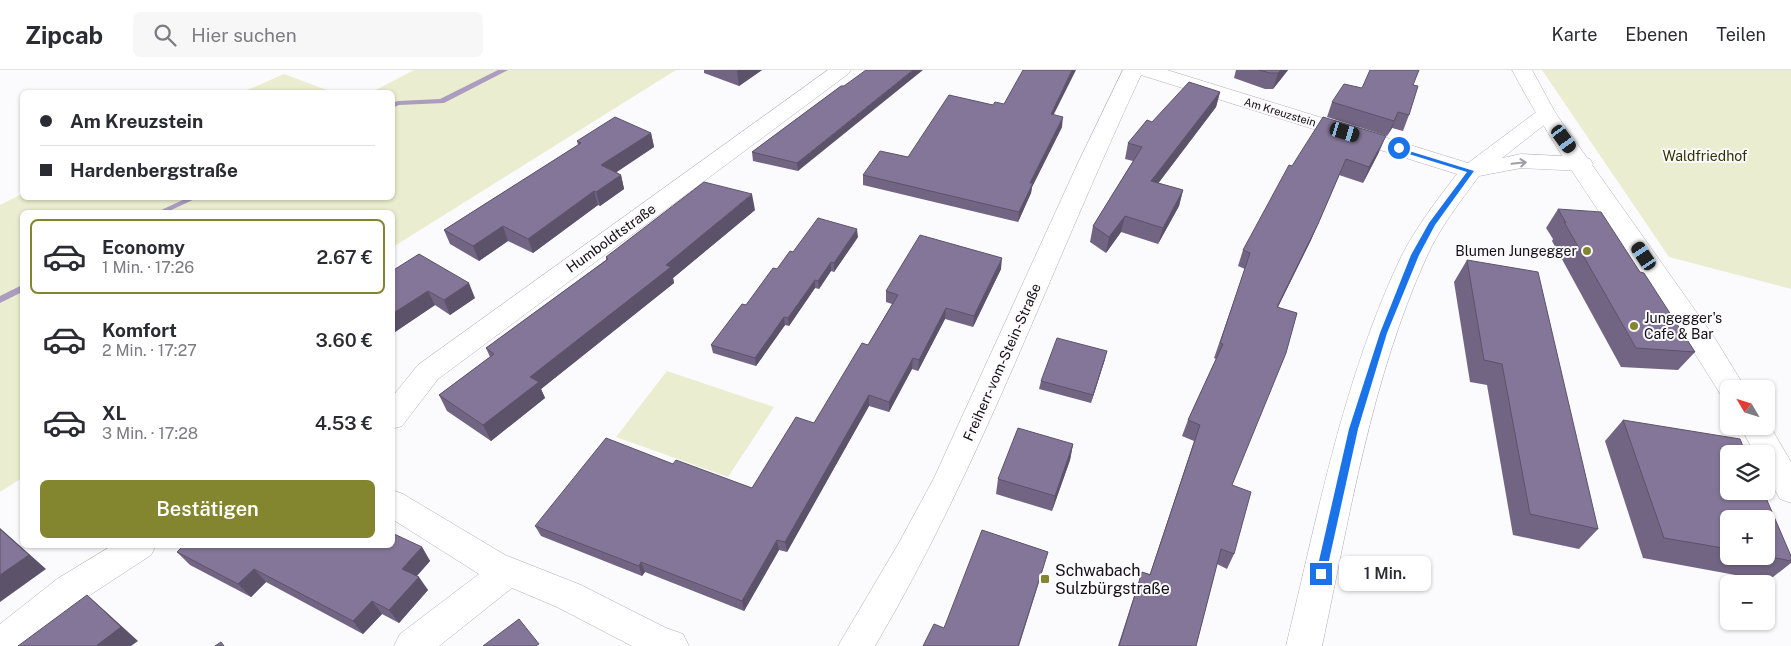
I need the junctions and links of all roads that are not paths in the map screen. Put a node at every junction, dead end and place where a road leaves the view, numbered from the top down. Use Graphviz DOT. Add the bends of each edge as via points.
graph roads {
  1 [pos="841,70"];
  2 [pos="1133,70"];
  3 [pos="1146,70"];
  4 [pos="1522,70"];
  5 [pos="1546,114"];
  6 [pos="1582,164"];
  7 [pos="1471,171"];
  8 [pos="1726,380"];
  9 [pos="395,414"];
  10 [pos="1760,435"];
  11 [pos="1791,490"];
  12 [pos="395,505"];
  13 [pos="135,548"];
  14 [pos="508,571"];
  15 [pos="0,645"];
  16 [pos="412,646"];
  17 [pos="670,646"];
  18 [pos="856,646"];
  19 [pos="1304,646"];
  1 -- 9 [label="street, Humboldtstraße" via="428,372"];
  2 -- 18 [label="street, Freiherr-vom-Stein-Straße" via="961,455 896,581"];
  3 -- 7 [label="street, Am Kreuzstein"];
  4 -- 5 [label="street"];
  5 -- 6 [label="street"];
  5 -- 7 [label="street"];
  7 -- 6 [label="street, one-way" via="1522,161"];
  6 -- 8 [label="street"];
  7 -- 19 [label="street" via="1432,224 1415,255 1384,333 1354,429"];
  10 -- 11 [label="street"];
  12 -- 14 [label="street"];
  13 -- 15 [label="street" via="70,590"];
  14 -- 16 [label="street"];
  14 -- 17 [label="street" via="569,596"];
}
